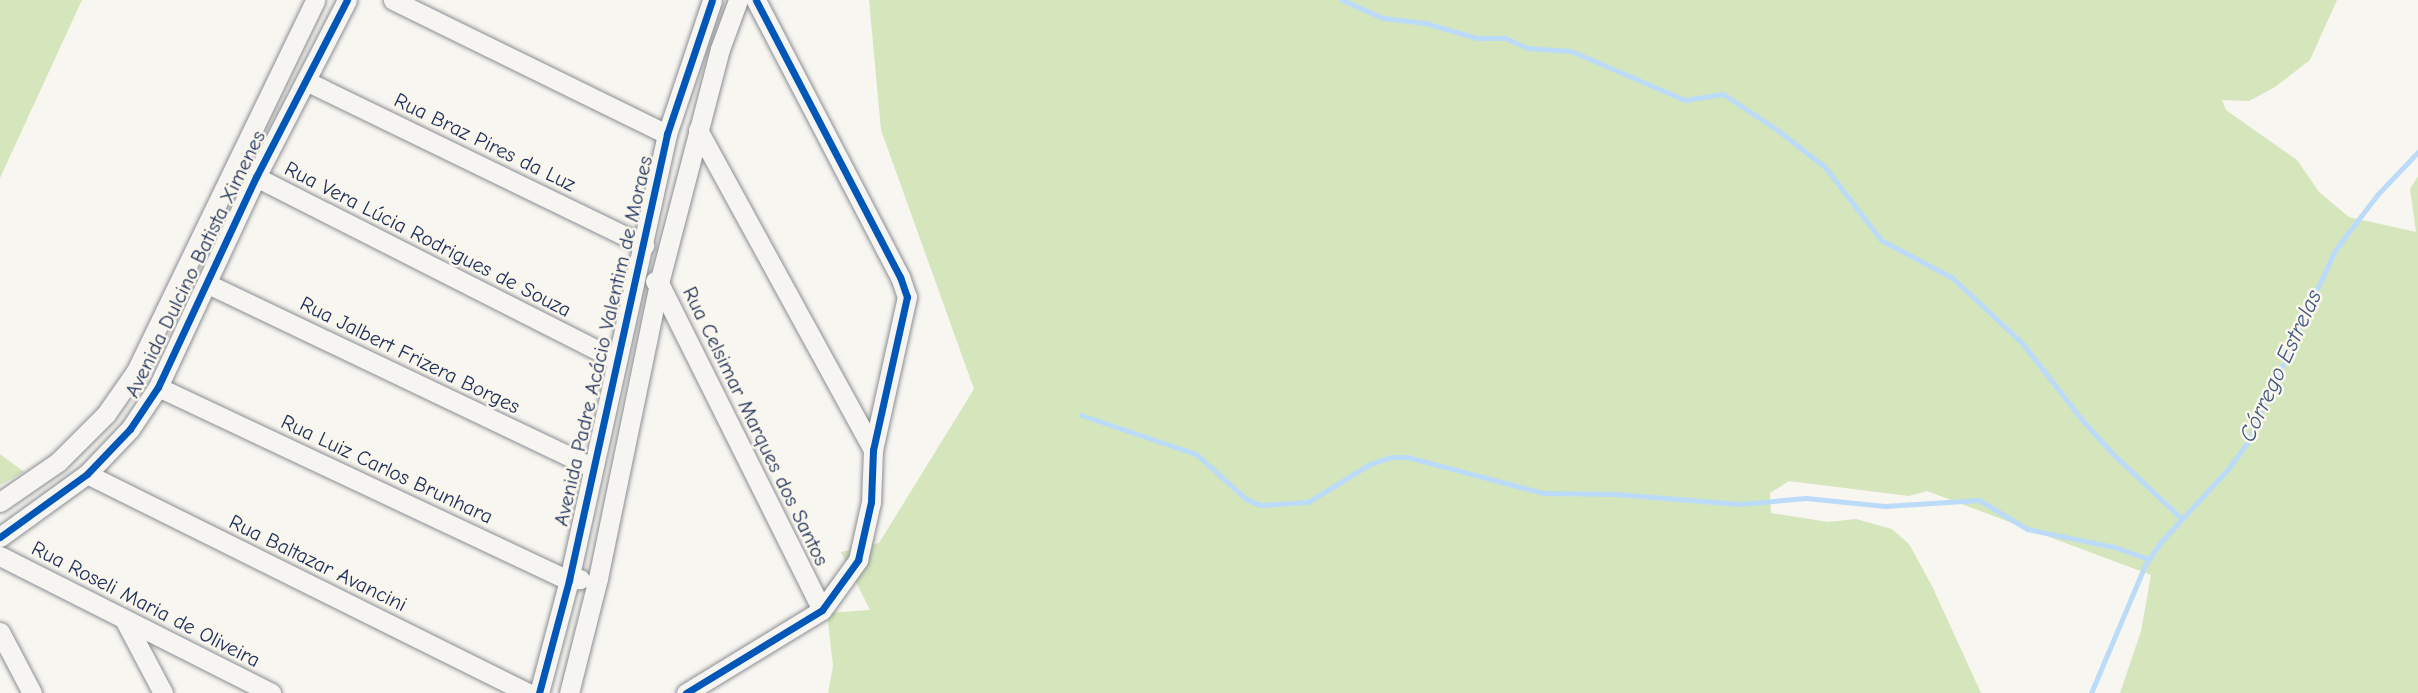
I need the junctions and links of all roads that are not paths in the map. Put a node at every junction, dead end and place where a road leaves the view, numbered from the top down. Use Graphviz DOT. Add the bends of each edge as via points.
graph roads {
  1 [pos="315,0"];
  2 [pos="347,0"];
  3 [pos="393,0"];
  4 [pos="712,0"];
  5 [pos="738,0"];
  6 [pos="756,0"];
  7 [pos="699,39"];
  8 [pos="720,49"];
  9 [pos="306,81"];
  10 [pos="698,130"];
  11 [pos="667,134"];
  12 [pos="256,177"];
  13 [pos="644,245"];
  14 [pos="639,272"];
  15 [pos="659,283"];
  16 [pos="208,284"];
  17 [pos="617,360"];
  18 [pos="159,387"];
  19 [pos="873,450"];
  20 [pos="592,467"];
  21 [pos="88,474"];
  22 [pos="0,502"];
  23 [pos="0,537"];
  24 [pos="0,556"];
  25 [pos="598,578"];
  26 [pos="569,580"];
  27 [pos="822,610"];
  28 [pos="124,619"];
  29 [pos="0,632"];
  30 [pos="32,693"];
  31 [pos="163,693"];
  32 [pos="271,693"];
  33 [pos="529,693"];
  34 [pos="540,693"];
  35 [pos="569,693"];
  36 [pos="686,693"];
  1 -- 22 [label="street, Avenida Dulcino Batista Ximenes" via="136,371 106,414 58,462"];
  2 -- 9 [label="street, Avenida Dulcino Batista Ximenes"];
  3 -- 11 [label="street"];
  4 -- 7 [label="street, Avenida Padre Acácio Valentim de Moraes"];
  5 -- 8 [label="street, Avenida Padre Acácio Valentim de Moraes"];
  6 -- 19 [label="street" via="907,298"];
  7 -- 8 [label="street"];
  7 -- 11 [label="street, Avenida Padre Acácio Valentim de Moraes"];
  8 -- 10 [label="street, Avenida Padre Acácio Valentim de Moraes"];
  9 -- 12 [label="street, Avenida Dulcino Batista Ximenes"];
  9 -- 13 [label="street, Rua Braz Pires da Luz"];
  10 -- 15 [label="street, Avenida Padre Acácio Valentim de Moraes"];
  10 -- 19 [label="street"];
  11 -- 13 [label="street, Avenida Padre Acácio Valentim de Moraes"];
  12 -- 16 [label="street, Avenida Dulcino Batista Ximenes"];
  12 -- 17 [label="street, Rua Vera Lúcia Rodrigues de Souza"];
  13 -- 14 [label="street, Avenida Padre Acácio Valentim de Moraes"];
  14 -- 15 [label="street, Rua Celsimar Marques dos Santos"];
  14 -- 17 [label="street, Avenida Padre Acácio Valentim de Moraes"];
  15 -- 25 [label="street, Avenida Padre Acácio Valentim de Moraes"];
  15 -- 27 [label="street, Rua Celsimar Marques dos Santos"];
  16 -- 18 [label="street, Avenida Dulcino Batista Ximenes"];
  16 -- 20 [label="street, Rua Jalbert Frizera Borges"];
  17 -- 20 [label="street, Avenida Padre Acácio Valentim de Moraes"];
  18 -- 21 [label="street, Avenida Dulcino Batista Ximenes" via="130,429"];
  18 -- 26 [label="street, Rua Luiz Carlos Brunhara"];
  19 -- 27 [label="street" via="870,512 858,560"];
  20 -- 26 [label="street, Avenida Padre Acácio Valentim de Moraes"];
  21 -- 23 [label="street, Avenida Dulcino Batista Ximenes"];
  21 -- 33 [label="street, Rua Baltazar Avancini"];
  24 -- 28 [label="street, Rua Roseli Maria de Oliveira"];
  25 -- 26 [label="street, Rua Luiz Carlos Brunhara"];
  25 -- 35 [label="street, Avenida Padre Acácio Valentim de Moraes"];
  26 -- 34 [label="street, Avenida Padre Acácio Valentim de Moraes"];
  27 -- 36 [label="street"];
  28 -- 31 [label="street"];
  28 -- 32 [label="street, Rua Roseli Maria de Oliveira"];
  29 -- 30 [label="street"];
}
